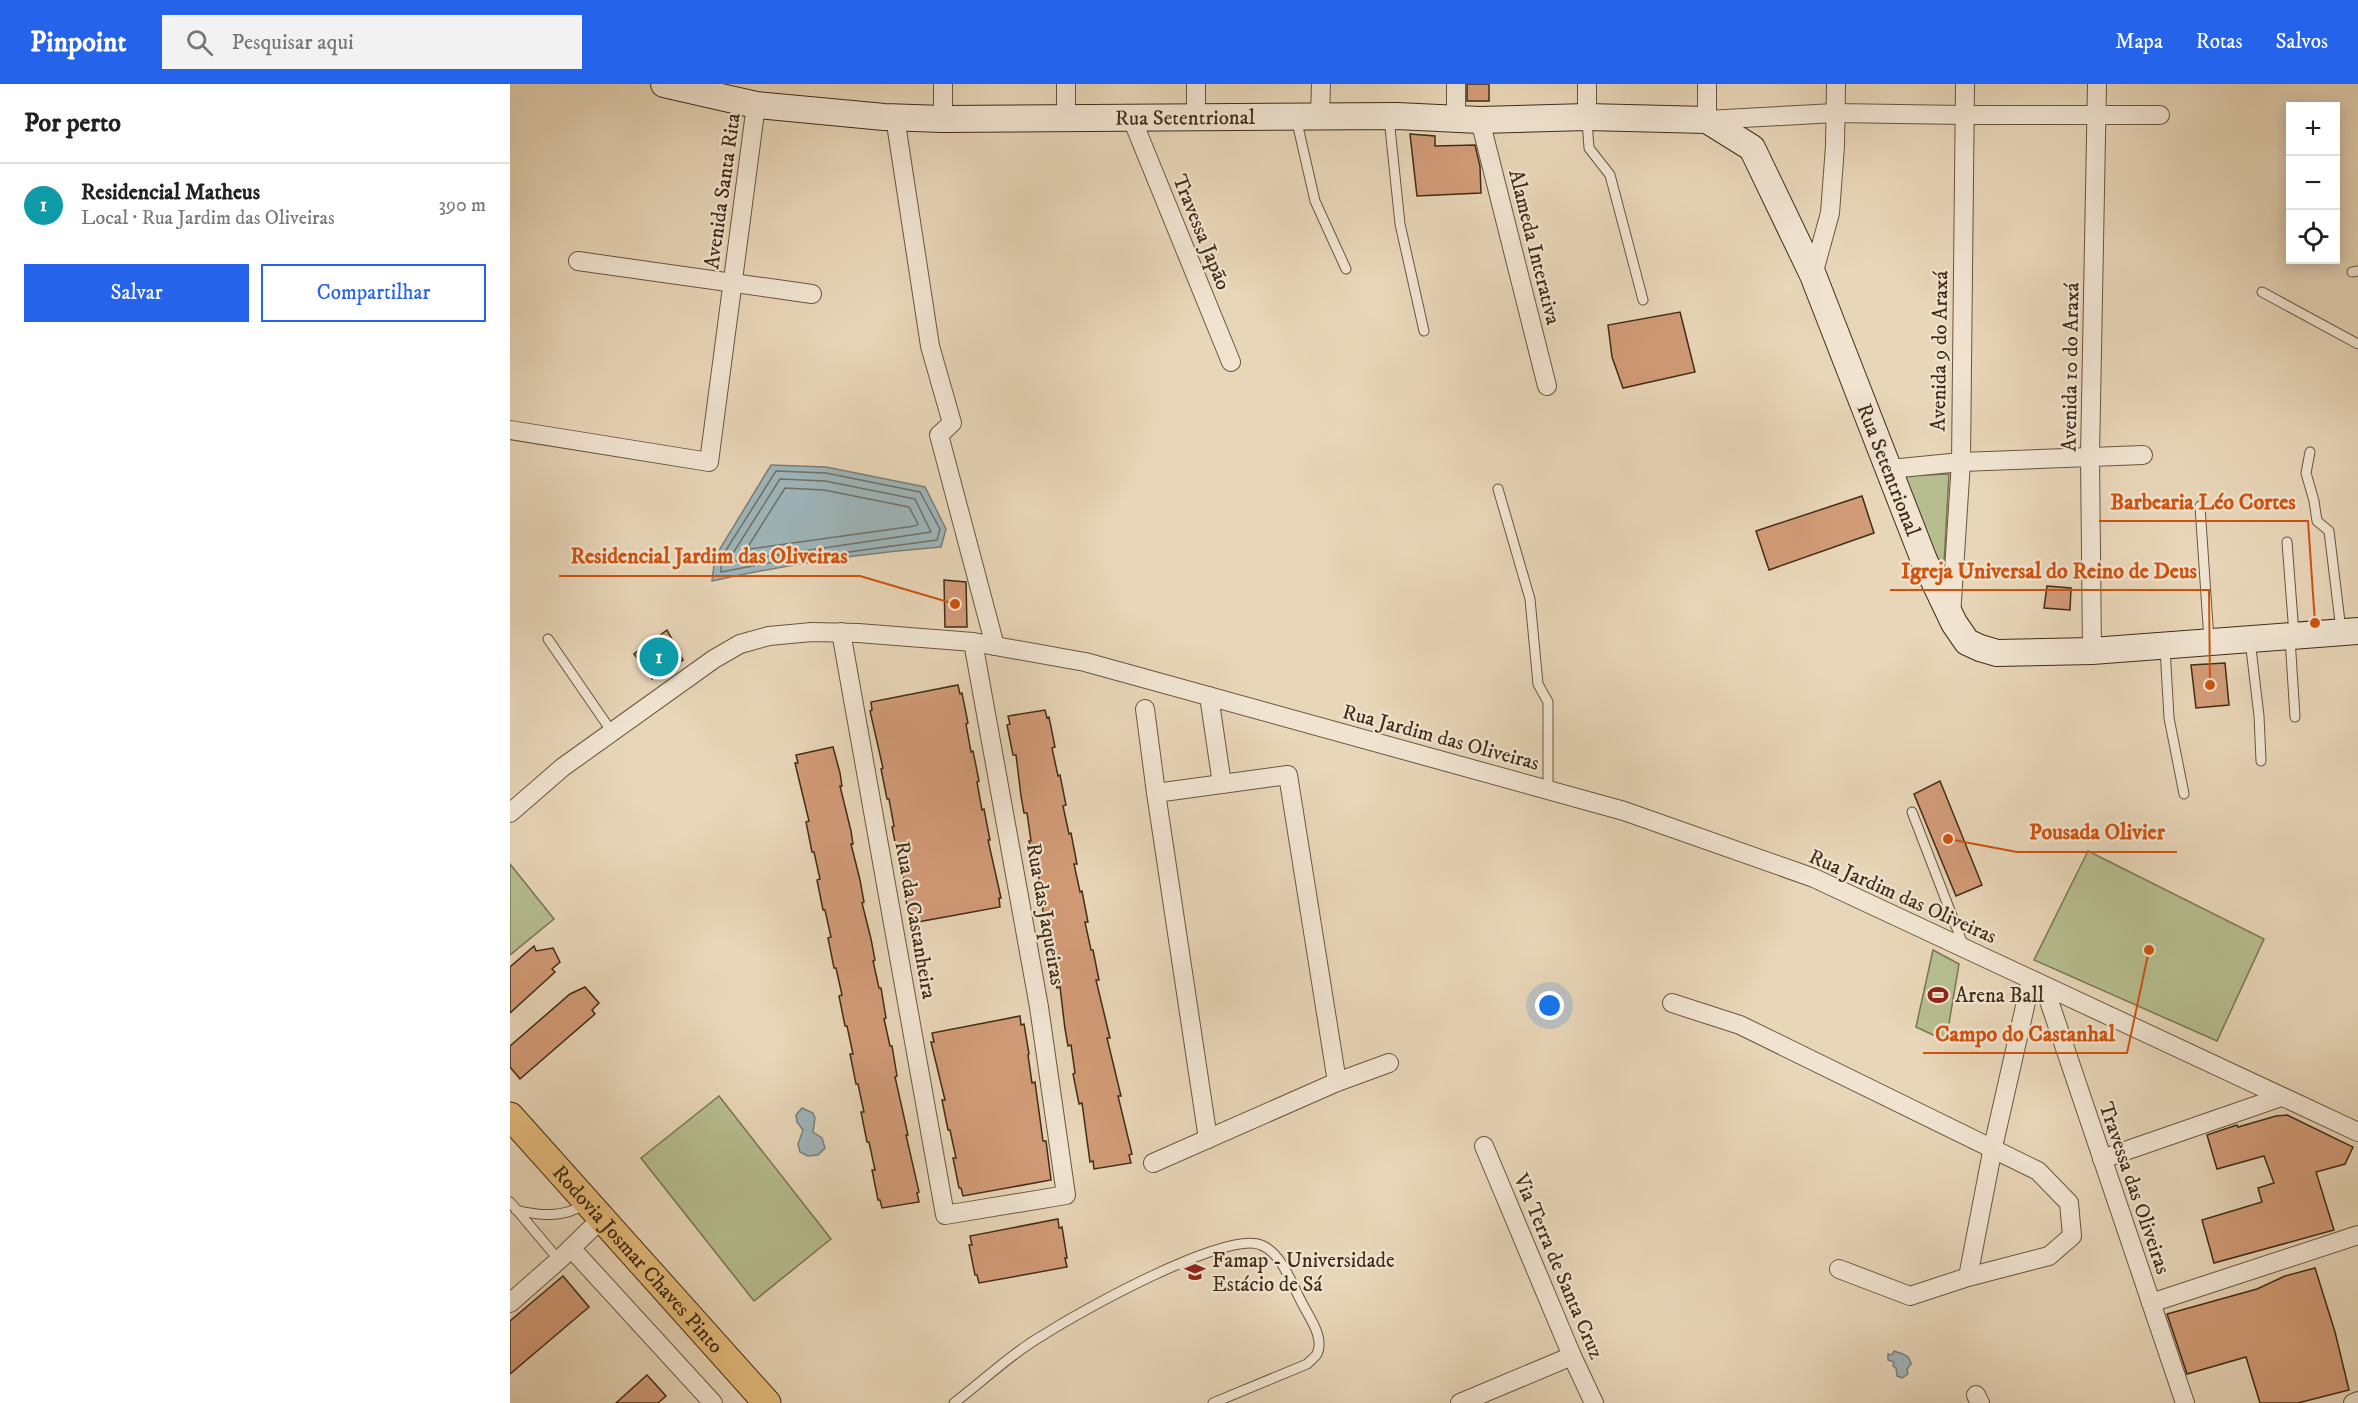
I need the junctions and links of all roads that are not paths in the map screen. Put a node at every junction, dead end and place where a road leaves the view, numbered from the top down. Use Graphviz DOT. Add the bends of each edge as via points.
graph roads {
  1 [pos="664,84"];
  2 [pos="943,84"];
  3 [pos="1066,84"];
  4 [pos="1196,84"];
  5 [pos="1321,84"];
  6 [pos="1456,84"];
  7 [pos="1587,84"];
  8 [pos="1707,84"];
  9 [pos="1836,84"];
  10 [pos="1965,84"];
  11 [pos="2097,84"];
  12 [pos="756,105"];
  13 [pos="1835,113"];
  14 [pos="1964,115"];
  15 [pos="2160,115"];
  16 [pos="1389,116"];
  17 [pos="2097,116"];
  18 [pos="894,117"];
  19 [pos="1308,117"];
  20 [pos="1587,117"];
  21 [pos="1196,118"];
  22 [pos="943,119"];
  23 [pos="1066,119"];
  24 [pos="1132,119"];
  25 [pos="1468,119"];
  26 [pos="1707,120"];
  27 [pos="578,261"];
  28 [pos="1346,269"];
  29 [pos="1813,275"];
  30 [pos="733,284"];
  31 [pos="2262,292"];
  32 [pos="812,294"];
  33 [pos="1643,300"];
  34 [pos="1424,331"];
  35 [pos="2358,344"];
  36 [pos="1231,362"];
  37 [pos="1546,386"];
  38 [pos="510,430"];
  39 [pos="2310,452"];
  40 [pos="2143,455"];
  41 [pos="2090,456"];
  42 [pos="1961,462"];
  43 [pos="1890,469"];
  44 [pos="1498,489"];
  45 [pos="2200,506"];
  46 [pos="2287,542"];
  47 [pos="1951,618"];
  48 [pos="841,632"];
  49 [pos="2350,632"];
  50 [pos="2292,636"];
  51 [pos="548,639"];
  52 [pos="2250,639"];
  53 [pos="973,642"];
  54 [pos="2209,642"];
  55 [pos="995,646"];
  56 [pos="2164,646"];
  57 [pos="2092,651"];
  58 [pos="1209,696"];
  59 [pos="1145,709"];
  60 [pos="2295,717"];
  61 [pos="612,732"];
  62 [pos="2260,760"];
  63 [pos="1222,784"];
  64 [pos="1548,790"];
  65 [pos="1156,793"];
  66 [pos="2184,794"];
  67 [pos="1912,812"];
  68 [pos="510,813"];
  69 [pos="1964,947"];
  70 [pos="2037,983"];
  71 [pos="1672,1003"];
  72 [pos="1389,1063"];
  73 [pos="1337,1082"];
  74 [pos="2282,1097"];
  75 [pos="510,1116"];
  76 [pos="2358,1132"];
  77 [pos="1208,1139"];
  78 [pos="1484,1146"];
  79 [pos="1993,1147"];
  80 [pos="2102,1159"];
  81 [pos="1153,1162"];
  82 [pos="1066,1195"];
  83 [pos="513,1206"];
  84 [pos="595,1210"];
  85 [pos="2358,1235"];
  86 [pos="565,1254"];
  87 [pos="1839,1269"];
  88 [pos="1968,1277"];
  89 [pos="510,1303"];
  90 [pos="2151,1303"];
  91 [pos="1572,1356"];
  92 [pos="2358,1401"];
  93 [pos="712,1403"];
  94 [pos="767,1403"];
  95 [pos="954,1403"];
  96 [pos="1213,1403"];
  97 [pos="1460,1403"];
  98 [pos="1594,1403"];
  99 [pos="2185,1403"];
  100 [pos="2352,1403"];
  1 -- 12 [label="street, Rua Setentrional"];
  2 -- 22 [label="street"];
  3 -- 23 [label="street"];
  4 -- 21 [label="street"];
  5 -- 19 [label="street"];
  6 -- 25 [label="street, Alameda Interativa"];
  7 -- 20 [label="street"];
  8 -- 26 [label="street"];
  9 -- 13 [label="street"];
  10 -- 14 [label="street, Avenida 9 do Araxá"];
  11 -- 17 [label="street, Avenida 10 do Araxá"];
  12 -- 18 [label="street, Rua Setentrional"];
  12 -- 30 [label="street, Avenida Santa Rita"];
  13 -- 14 [label="street, Rua Setentrional"];
  13 -- 26 [label="street, Rua Setentrional"];
  13 -- 29 [label="street" via="1830,213"];
  14 -- 17 [label="street, Rua Setentrional"];
  14 -- 42 [label="street, Avenida 9 do Araxá"];
  15 -- 17 [label="street, Rua Setentrional"];
  16 -- 19 [label="street, Rua Setentrional"];
  16 -- 25 [label="street, Rua Setentrional"];
  16 -- 34 [label="lane" via="1400,224"];
  17 -- 41 [label="street, Avenida 10 do Araxá"];
  18 -- 22 [label="street, Rua Setentrional"];
  18 -- 55 [label="street" via="930,346 952,423 939,435"];
  19 -- 21 [label="street, Rua Setentrional"];
  19 -- 28 [label="lane" via="1315,201"];
  20 -- 25 [label="street, Rua Setentrional"];
  20 -- 26 [label="street, Rua Setentrional"];
  20 -- 33 [label="lane" via="1589,148 1610,175"];
  21 -- 24 [label="street, Rua Setentrional"];
  22 -- 23 [label="street, Rua Setentrional"];
  23 -- 24 [label="street, Rua Setentrional"];
  24 -- 36 [label="street, Travessa Japão"];
  25 -- 37 [label="street, Alameda Interativa"];
  26 -- 29 [label="street, Rua Setentrional" via="1752,148"];
  27 -- 30 [label="street"];
  29 -- 43 [label="street, Rua Setentrional"];
  30 -- 32 [label="street"];
  30 -- 38 [label="street, Avenida Santa Rita" via="710,462"];
  31 -- 35 [label="lane"];
  39 -- 49 [label="lane" via="2306,473 2317,521 2329,531"];
  40 -- 41 [label="street"];
  41 -- 42 [label="street"];
  41 -- 57 [label="street, Avenida 10 do Araxá"];
  42 -- 43 [label="street"];
  42 -- 47 [label="street, Avenida 9 do Araxá"];
  43 -- 47 [label="street, Rua Setentrional" via="1924,560"];
  44 -- 64 [label="lane" via="1530,599 1538,684 1548,702"];
  45 -- 54 [label="lane"];
  46 -- 50 [label="lane"];
  47 -- 57 [label="street, Rua Setentrional" via="1967,642 1997,653"];
  48 -- 53 [label="street, Rua Jardim das Oliveiras"];
  48 -- 61 [label="street, Rua Jardim das Oliveiras" via="769,636 740,644"];
  48 -- 82 [label="street, Rua da Castanheira" via="945,1215"];
  49 -- 50 [label="street, Rua Setentrional"];
  50 -- 52 [label="street, Rua Setentrional"];
  50 -- 60 [label="lane"];
  51 -- 61 [label="lane"];
  52 -- 54 [label="street, Rua Setentrional"];
  52 -- 62 [label="lane"];
  53 -- 55 [label="street, Rua Jardim das Oliveiras"];
  53 -- 82 [label="street, Rua das Jaqueiras" via="1040,1007"];
  54 -- 56 [label="street, Rua Setentrional"];
  55 -- 58 [label="street, Rua Jardim das Oliveiras" via="1085,662"];
  56 -- 57 [label="street, Rua Setentrional"];
  56 -- 66 [label="lane" via="2169,718"];
  58 -- 63 [label="street"];
  58 -- 64 [label="street, Rua Jardim das Oliveiras"];
  59 -- 65 [label="street"];
  61 -- 68 [label="street, Rua Jardim das Oliveiras" via="563,767"];
  63 -- 65 [label="street"];
  63 -- 73 [label="street" via="1288,775"];
  64 -- 69 [label="street, Rua Jardim das Oliveiras" via="1624,811 1814,878"];
  65 -- 77 [label="street"];
  67 -- 69 [label="lane"];
  69 -- 70 [label="street, Rua Jardim das Oliveiras"];
  70 -- 74 [label="street, Rua Jardim das Oliveiras"];
  70 -- 79 [label="street"];
  70 -- 80 [label="street, Travessa das Oliveiras"];
  71 -- 79 [label="street" via="1740,1025"];
  72 -- 73 [label="street"];
  73 -- 77 [label="street"];
  74 -- 76 [label="street, Rua Jardim das Oliveiras"];
  74 -- 80 [label="street"];
  75 -- 84 [label="main road, Rodovia Josmar Chaves Pinto"];
  77 -- 81 [label="street"];
  78 -- 91 [label="street, Via Terra de Santa Cruz"];
  79 -- 88 [label="street"];
  79 -- 88 [label="street" via="2038,1171 2068,1203 2072,1236 2049,1256"];
  80 -- 90 [label="street, Travessa das Oliveiras"];
  83 -- 84 [label="lane" via="535,1215"];
  83 -- 86 [label="lane"];
  84 -- 86 [label="street"];
  84 -- 94 [label="main road, Rodovia Josmar Chaves Pinto"];
  85 -- 90 [label="street"];
  86 -- 89 [label="street"];
  86 -- 93 [label="street"];
  87 -- 88 [label="street" via="1910,1296"];
  90 -- 99 [label="street, Travessa das Oliveiras"];
  91 -- 97 [label="street"];
  91 -- 98 [label="street, Via Terra de Santa Cruz"];
  92 -- 100 [label="street"];
  95 -- 96 [label="lane" via="1043,1334 1100,1303 1186,1260 1236,1244 1261,1244 1274,1253 1310,1317 1319,1338 1317,1354 1307,1364"];
}
